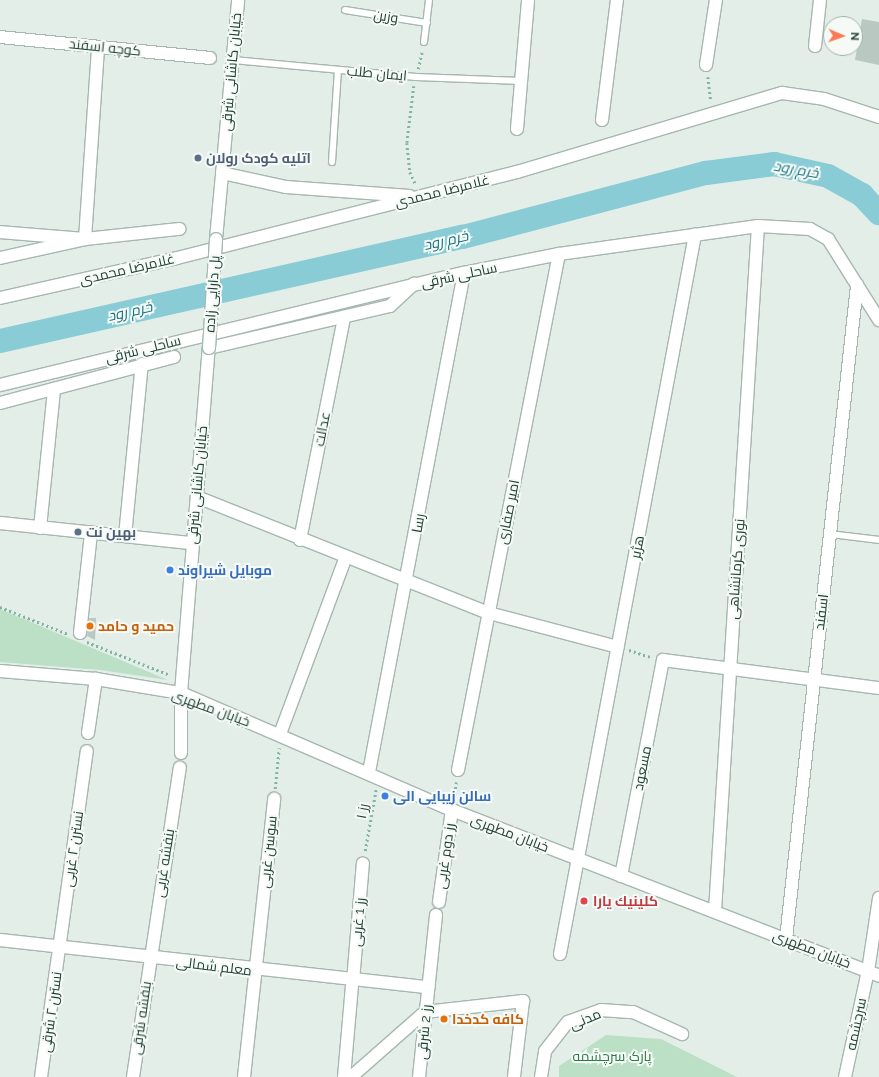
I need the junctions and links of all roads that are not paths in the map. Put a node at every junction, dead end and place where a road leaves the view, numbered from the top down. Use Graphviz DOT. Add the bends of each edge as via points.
graph roads {
  1 [pos="238,0"];
  2 [pos="429,0"];
  3 [pos="528,0"];
  4 [pos="617,0"];
  5 [pos="716,0"];
  6 [pos="820,0"];
  7 [pos="346,10"];
  8 [pos="427,23"];
  9 [pos="0,37"];
  10 [pos="424,42"];
  11 [pos="815,46"];
  12 [pos="98,47"];
  13 [pos="210,58"];
  14 [pos="232,60"];
  15 [pos="706,65"];
  16 [pos="338,70"];
  17 [pos="521,81"];
  18 [pos="879,117"];
  19 [pos="602,120"];
  20 [pos="517,129"];
  21 [pos="332,162"];
  22 [pos="222,173"];
  23 [pos="421,196"];
  24 [pos="758,226"];
  25 [pos="179,228"];
  26 [pos="0,232"];
  27 [pos="695,235"];
  28 [pos="85,239"];
  29 [pos="216,239"];
  30 [pos="559,254"];
  31 [pos="0,258"];
  32 [pos="464,273"];
  33 [pos="414,284"];
  34 [pos="857,286"];
  35 [pos="0,298"];
  36 [pos="344,318"];
  37 [pos="879,320"];
  38 [pos="209,348"];
  39 [pos="174,357"];
  40 [pos="142,364"];
  41 [pos="0,385"];
  42 [pos="54,389"];
  43 [pos="0,403"];
  44 [pos="197,497"];
  45 [pos="0,524"];
  46 [pos="40,528"];
  47 [pos="91,533"];
  48 [pos="830,534"];
  49 [pos="125,536"];
  50 [pos="300,540"];
  51 [pos="879,540"];
  52 [pos="191,543"];
  53 [pos="346,557"];
  54 [pos="408,579"];
  55 [pos="489,612"];
  56 [pos="78,636"];
  57 [pos="618,647"];
  58 [pos="730,669"];
  59 [pos="0,671"];
  60 [pos="96,679"];
  61 [pos="813,680"];
  62 [pos="879,688"];
  63 [pos="181,694"];
  64 [pos="88,733"];
  65 [pos="280,734"];
  66 [pos="87,751"];
  67 [pos="181,753"];
  68 [pos="180,768"];
  69 [pos="458,770"];
  70 [pos="374,775"];
  71 [pos="274,799"];
  72 [pos="452,810"];
  73 [pos="579,860"];
  74 [pos="364,863"];
  75 [pos="621,876"];
  76 [pos="879,898"];
  77 [pos="439,902"];
  78 [pos="715,911"];
  79 [pos="436,915"];
  80 [pos="786,939"];
  81 [pos="0,940"];
  82 [pos="60,947"];
  83 [pos="560,954"];
  84 [pos="149,958"];
  85 [pos="255,971"];
  86 [pos="874,973"];
  87 [pos="352,984"];
  88 [pos="428,987"];
  89 [pos="425,1012"];
  90 [pos="682,1034"];
  91 [pos="41,1077"];
  92 [pos="133,1077"];
  93 [pos="244,1077"];
  94 [pos="344,1077"];
  95 [pos="351,1077"];
  96 [pos="419,1077"];
  97 [pos="514,1077"];
  98 [pos="541,1077"];
  99 [pos="845,1077"];
  1 -- 14 [label="street, خیابان کاشانی شرقی"];
  2 -- 8 [label="lane"];
  3 -- 17 [label="street"];
  4 -- 19 [label="street"];
  5 -- 15 [label="street"];
  6 -- 11 [label="street"];
  7 -- 8 [label="lane, وزین"];
  8 -- 10 [label="lane"];
  9 -- 12 [label="street, کوچه اسفند"];
  12 -- 13 [label="street, کوچه اسفند"];
  12 -- 28 [label="street"];
  14 -- 16 [label="lane, ایمان طلب"];
  14 -- 22 [label="street, خیابان کاشانی شرقی"];
  16 -- 17 [label="lane, ایمان طلب" via="416,77"];
  16 -- 21 [label="lane"];
  17 -- 20 [label="street"];
  18 -- 23 [label="street, غلامرضا محمدی" via="824,99 782,93 517,172"];
  22 -- 23 [label="street" via="286,187"];
  22 -- 29 [label="street, خیابان کاشانی شرقی"];
  23 -- 35 [label="street, غلامرضا محمدی"];
  24 -- 27 [label="street, ساحلی شرقی"];
  24 -- 34 [label="street, ساحلی شرقی" via="788,226 816,232 828,239"];
  24 -- 58 [label="street, نوری کرمانشاهی"];
  25 -- 28 [label="street"];
  26 -- 28 [label="street"];
  27 -- 30 [label="street, ساحلی شرقی"];
  27 -- 57 [label="street, هژبر"];
  28 -- 31 [label="street"];
  29 -- 38 [label="street, پل دارایی زاده, bridge"];
  30 -- 32 [label="street, ساحلی شرقی"];
  30 -- 55 [label="street, امیر صفاری"];
  32 -- 33 [label="street, ساحلی شرقی"];
  32 -- 54 [label="street, رسا"];
  33 -- 36 [label="street" via="390,306"];
  33 -- 41 [label="street, ساحلی شرقی"];
  34 -- 37 [label="street, ساحلی شرقی"];
  34 -- 48 [label="street, اسفند"];
  36 -- 38 [label="street"];
  36 -- 50 [label="street, عدالت"];
  38 -- 44 [label="street, خیابان کاشانی شرقی"];
  39 -- 40 [label="street"];
  40 -- 42 [label="street"];
  40 -- 49 [label="street"];
  42 -- 43 [label="street"];
  42 -- 46 [label="street"];
  44 -- 50 [label="street"];
  44 -- 52 [label="street, خیابان کاشانی شرقی"];
  45 -- 46 [label="street"];
  46 -- 47 [label="street"];
  47 -- 49 [label="street"];
  47 -- 56 [label="street"];
  48 -- 51 [label="lane"];
  48 -- 61 [label="street, اسفند"];
  49 -- 52 [label="street"];
  50 -- 53 [label="street"];
  52 -- 63 [label="street, خیابان کاشانی شرقی"];
  53 -- 54 [label="street"];
  53 -- 65 [label="street"];
  54 -- 55 [label="street"];
  54 -- 70 [label="street, رسا"];
  55 -- 57 [label="street"];
  55 -- 69 [label="street, امیر صفاری"];
  57 -- 73 [label="street, هژبر"];
  58 -- 61 [label="street"];
  58 -- 75 [label="street, مسعود" via="663,660"];
  58 -- 78 [label="street, نوری کرمانشاهی"];
  59 -- 60 [label="street, خیابان مطهری"];
  60 -- 63 [label="street, خیابان مطهری"];
  60 -- 64 [label="street"];
  61 -- 62 [label="street"];
  61 -- 80 [label="street, اسفند"];
  63 -- 65 [label="street, خیابان مطهری"];
  63 -- 67 [label="street"];
  65 -- 70 [label="street, خیابان مطهری"];
  66 -- 82 [label="street, نسترن ۲ غربی"];
  68 -- 84 [label="street, بنفشه غربی"];
  70 -- 72 [label="street, خیابان مطهری"];
  71 -- 85 [label="street, سوسن غربی"];
  72 -- 73 [label="street, خیابان مطهری"];
  72 -- 77 [label="street, رز دوم غربی"];
  73 -- 75 [label="street, خیابان مطهری"];
  73 -- 83 [label="street, هژبر"];
  74 -- 87 [label="street, رز 1 غربی"];
  75 -- 78 [label="street, خیابان مطهری"];
  76 -- 86 [label="street, سرچشمه"];
  78 -- 80 [label="street, خیابان مطهری"];
  79 -- 88 [label="street"];
  80 -- 86 [label="street, خیابان مطهری"];
  81 -- 82 [label="street, معلم شمالی"];
  82 -- 84 [label="street, معلم شمالی"];
  82 -- 91 [label="street, نسترن ۲ شرقی"];
  84 -- 85 [label="street, معلم شمالی"];
  84 -- 92 [label="street, بنفشه شرقی"];
  85 -- 87 [label="street, معلم شمالی"];
  85 -- 93 [label="street, سوسن غربی"];
  86 -- 99 [label="street, سرچشمه"];
  87 -- 88 [label="street, معلم شمالی"];
  87 -- 94 [label="street, رز 1 غربی"];
  88 -- 89 [label="street, رز 2 شرقی"];
  89 -- 95 [label="street"];
  89 -- 96 [label="street, رز 2 شرقی"];
  89 -- 97 [label="street" via="523,1001"];
  90 -- 98 [label="street, مدنی" via="632,1012 602,1010 568,1022 545,1051"];
}
